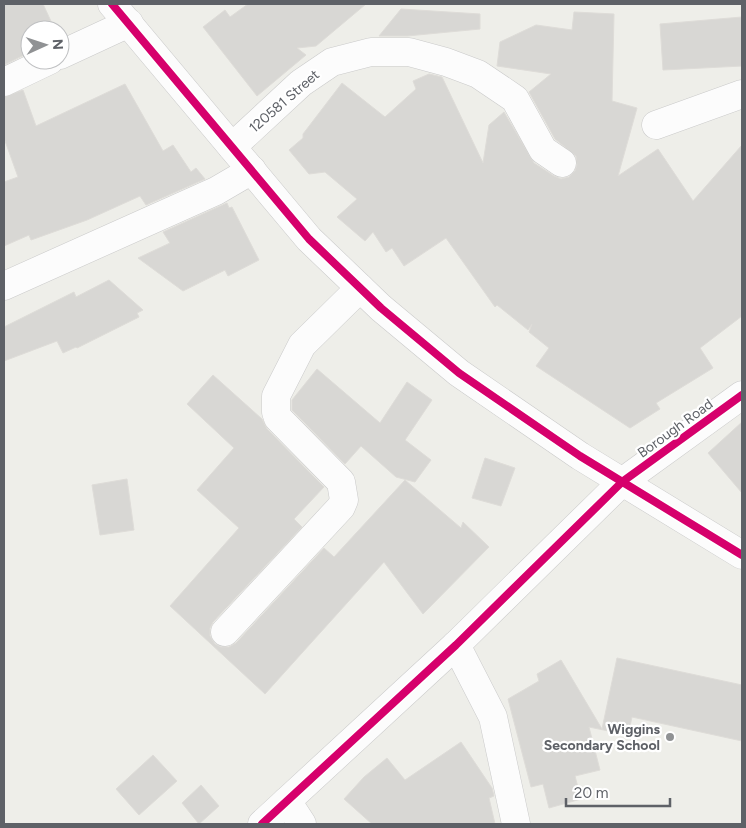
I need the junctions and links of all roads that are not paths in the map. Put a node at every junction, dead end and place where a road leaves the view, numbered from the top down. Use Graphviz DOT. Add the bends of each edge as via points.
graph roads {
  1 [pos="120,13"];
  2 [pos="70,48"];
  3 [pos="29,70"];
  4 [pos="4,82"];
  5 [pos="742,94"];
  6 [pos="656,125"];
  7 [pos="232,147"];
  8 [pos="562,163"];
  9 [pos="252,170"];
  10 [pos="4,286"];
  11 [pos="360,288"];
  12 [pos="742,396"];
  13 [pos="622,482"];
  14 [pos="742,555"];
  15 [pos="225,632"];
  16 [pos="456,645"];
  17 [pos="287,801"];
  18 [pos="262,824"];
  19 [pos="302,824"];
  20 [pos="516,824"];
  1 -- 2 [label="street"];
  1 -- 7 [label="street"];
  3 -- 4 [label="street"];
  5 -- 6 [label="street"];
  7 -- 8 [label="street, 120581 Street" via="301,83 332,62 371,52 409,52 478,74 515,99 542,150"];
  7 -- 9 [label="street"];
  9 -- 10 [label="street" via="216,192"];
  9 -- 11 [label="street" via="309,238"];
  11 -- 13 [label="street" via="458,373"];
  11 -- 15 [label="street" via="302,345 275,404 278,418 341,482 344,500 341,508"];
  12 -- 13 [label="street, Borough Road"];
  13 -- 14 [label="street"];
  13 -- 16 [label="street, Borough Road"];
  16 -- 17 [label="street, Borough Road"];
  16 -- 20 [label="street" via="493,717"];
  17 -- 18 [label="street, Borough Road"];
  17 -- 19 [label="street"];
}
